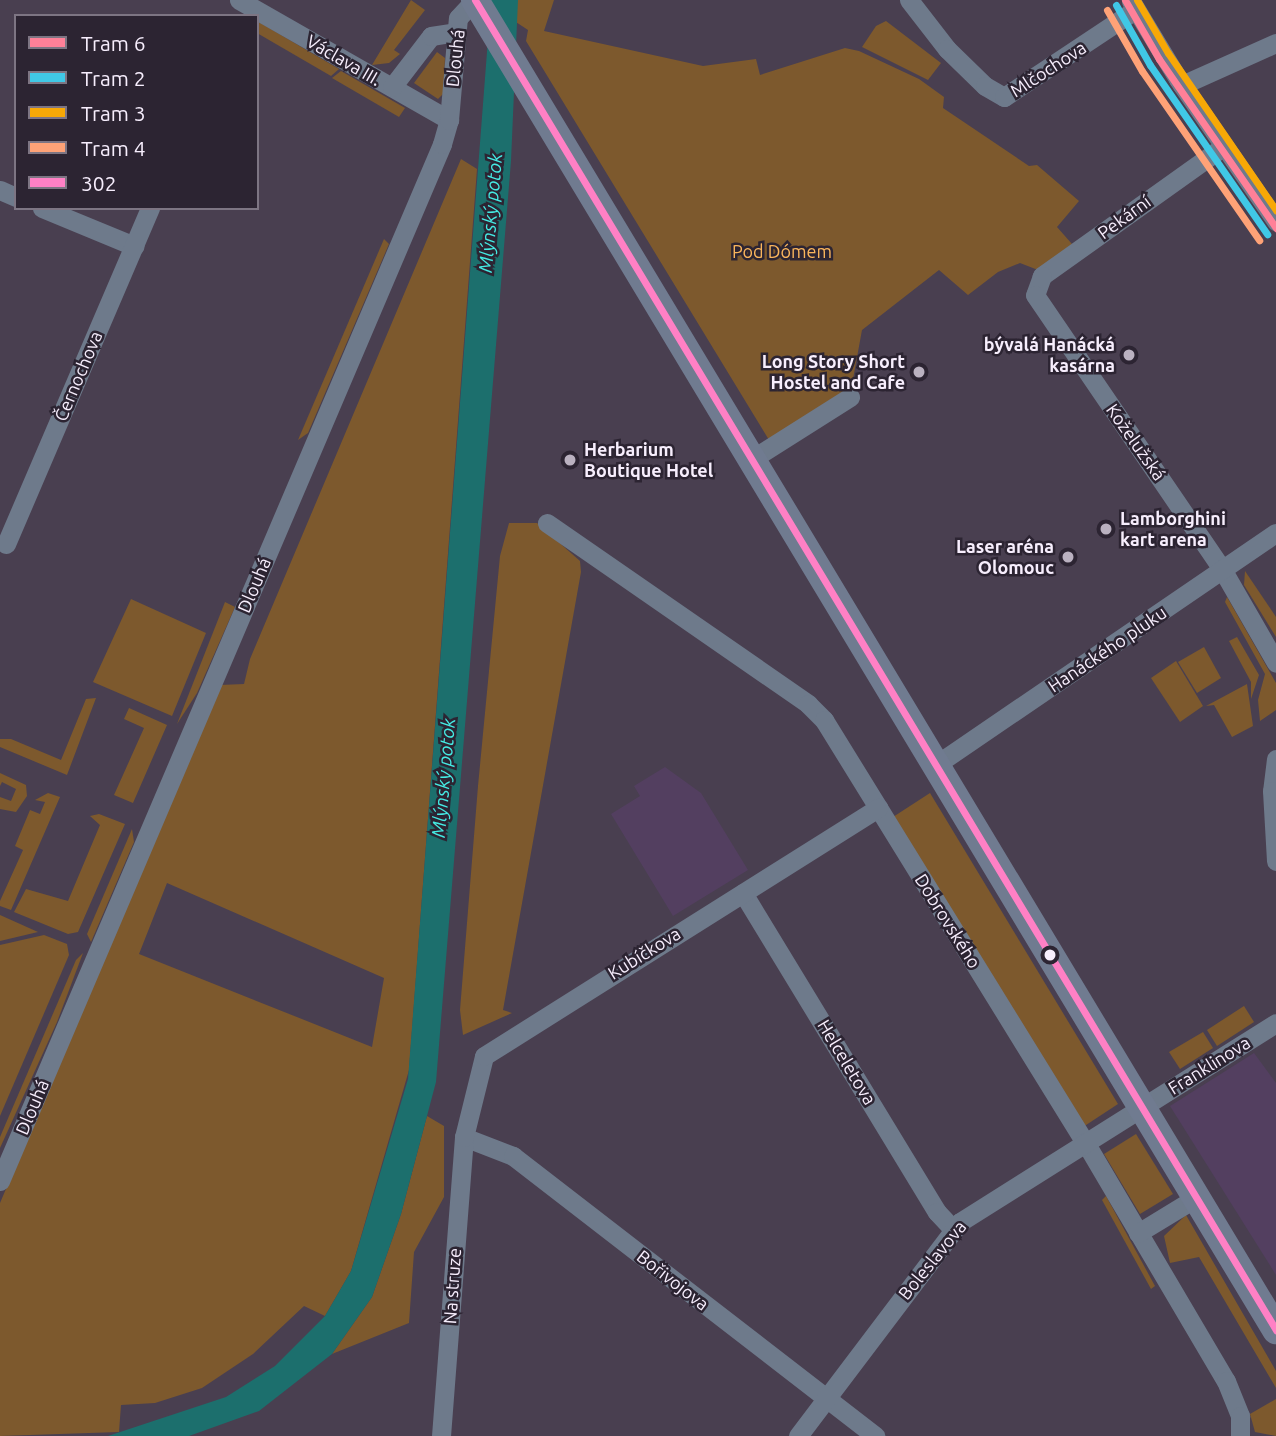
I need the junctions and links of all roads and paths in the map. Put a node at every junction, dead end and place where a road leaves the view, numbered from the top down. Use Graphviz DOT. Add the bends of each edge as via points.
graph roads {
  1 [pos="239,0"];
  2 [pos="909,0"];
  3 [pos="1133,5"];
  4 [pos="482,12"];
  5 [pos="456,32"];
  6 [pos="1276,43"];
  7 [pos="1182,85"];
  8 [pos="392,87"];
  9 [pos="449,120"];
  10 [pos="1224,146"];
  11 [pos="47,210"];
  12 [pos="149,210"];
  13 [pos="1276,221"];
  14 [pos="134,246"];
  15 [pos="1035,295"];
  16 [pos="850,397"];
  17 [pos="752,459"];
  18 [pos="547,523"];
  19 [pos="1276,533"];
  20 [pos="6,544"];
  21 [pos="1222,569"];
  22 [pos="1276,663"];
  23 [pos="1276,759"];
  24 [pos="937,764"];
  25 [pos="878,808"];
  26 [pos="1276,861"];
  27 [pos="743,892"];
  28 [pos="1276,1023"];
  29 [pos="1142,1106"];
  30 [pos="464,1137"];
  31 [pos="1085,1142"];
  32 [pos="2,1171"];
  33 [pos="1197,1197"];
  34 [pos="953,1229"];
  35 [pos="1138,1233"];
  36 [pos="1275,1327"];
  37 [pos="824,1397"];
  38 [pos="441,1436"];
  39 [pos="798,1436"];
  40 [pos="875,1436"];
  41 [pos="1240,1436"];
  1 -- 8 [label="street, Václava III."];
  2 -- 3 [label="street, Mlčochova" via="947,49 985,86 1004,97"];
  3 -- 7 [label="street"];
  4 -- 5 [label="street, Dlouhá" via="462,10"];
  4 -- 17 [label="main road"];
  5 -- 8 [label="street" via="431,36"];
  5 -- 9 [label="street, Dlouhá"];
  6 -- 7 [label="street"];
  7 -- 10 [label="street"];
  8 -- 9 [label="street, Václava III."];
  9 -- 32 [label="street, Dlouhá"];
  10 -- 13 [label="street"];
  10 -- 15 [label="street, Pekární" via="1042,276"];
  11 -- 14 [label="street"];
  12 -- 14 [label="street, Černochova"];
  14 -- 20 [label="street, Černochova"];
  15 -- 21 [label="street, Koželužská"];
  16 -- 17 [label="street"];
  17 -- 24 [label="main road"];
  18 -- 25 [label="street, Dobrovského" via="808,704 830,729"];
  19 -- 21 [label="street, Hanáckého pluku"];
  21 -- 22 [label="street, Koželužská"];
  21 -- 24 [label="street, Hanáckého pluku"];
  23 -- 26 [label="street" via="1272,791"];
  24 -- 29 [label="main road"];
  25 -- 27 [label="street, Kubíčkova"];
  25 -- 31 [label="street, Dobrovského"];
  27 -- 30 [label="street, Kubíčkova" via="484,1056"];
  27 -- 34 [label="street, Helceletova" via="937,1212"];
  28 -- 29 [label="street, Franklinova"];
  29 -- 31 [label="street, Boleslavova"];
  29 -- 33 [label="main road"];
  30 -- 37 [label="street, Bořivojova" via="513,1156"];
  30 -- 38 [label="street, Na struze"];
  31 -- 34 [label="street, Boleslavova" via="979,1207"];
  31 -- 35 [label="street, Dobrovského"];
  33 -- 35 [label="street"];
  33 -- 36 [label="main road"];
  34 -- 37 [label="street, Boleslavova"];
  35 -- 41 [label="street, Dobrovského" via="1233,1394 1241,1416"];
  37 -- 39 [label="street, Boleslavova"];
  37 -- 40 [label="street, Bořivojova"];
}
